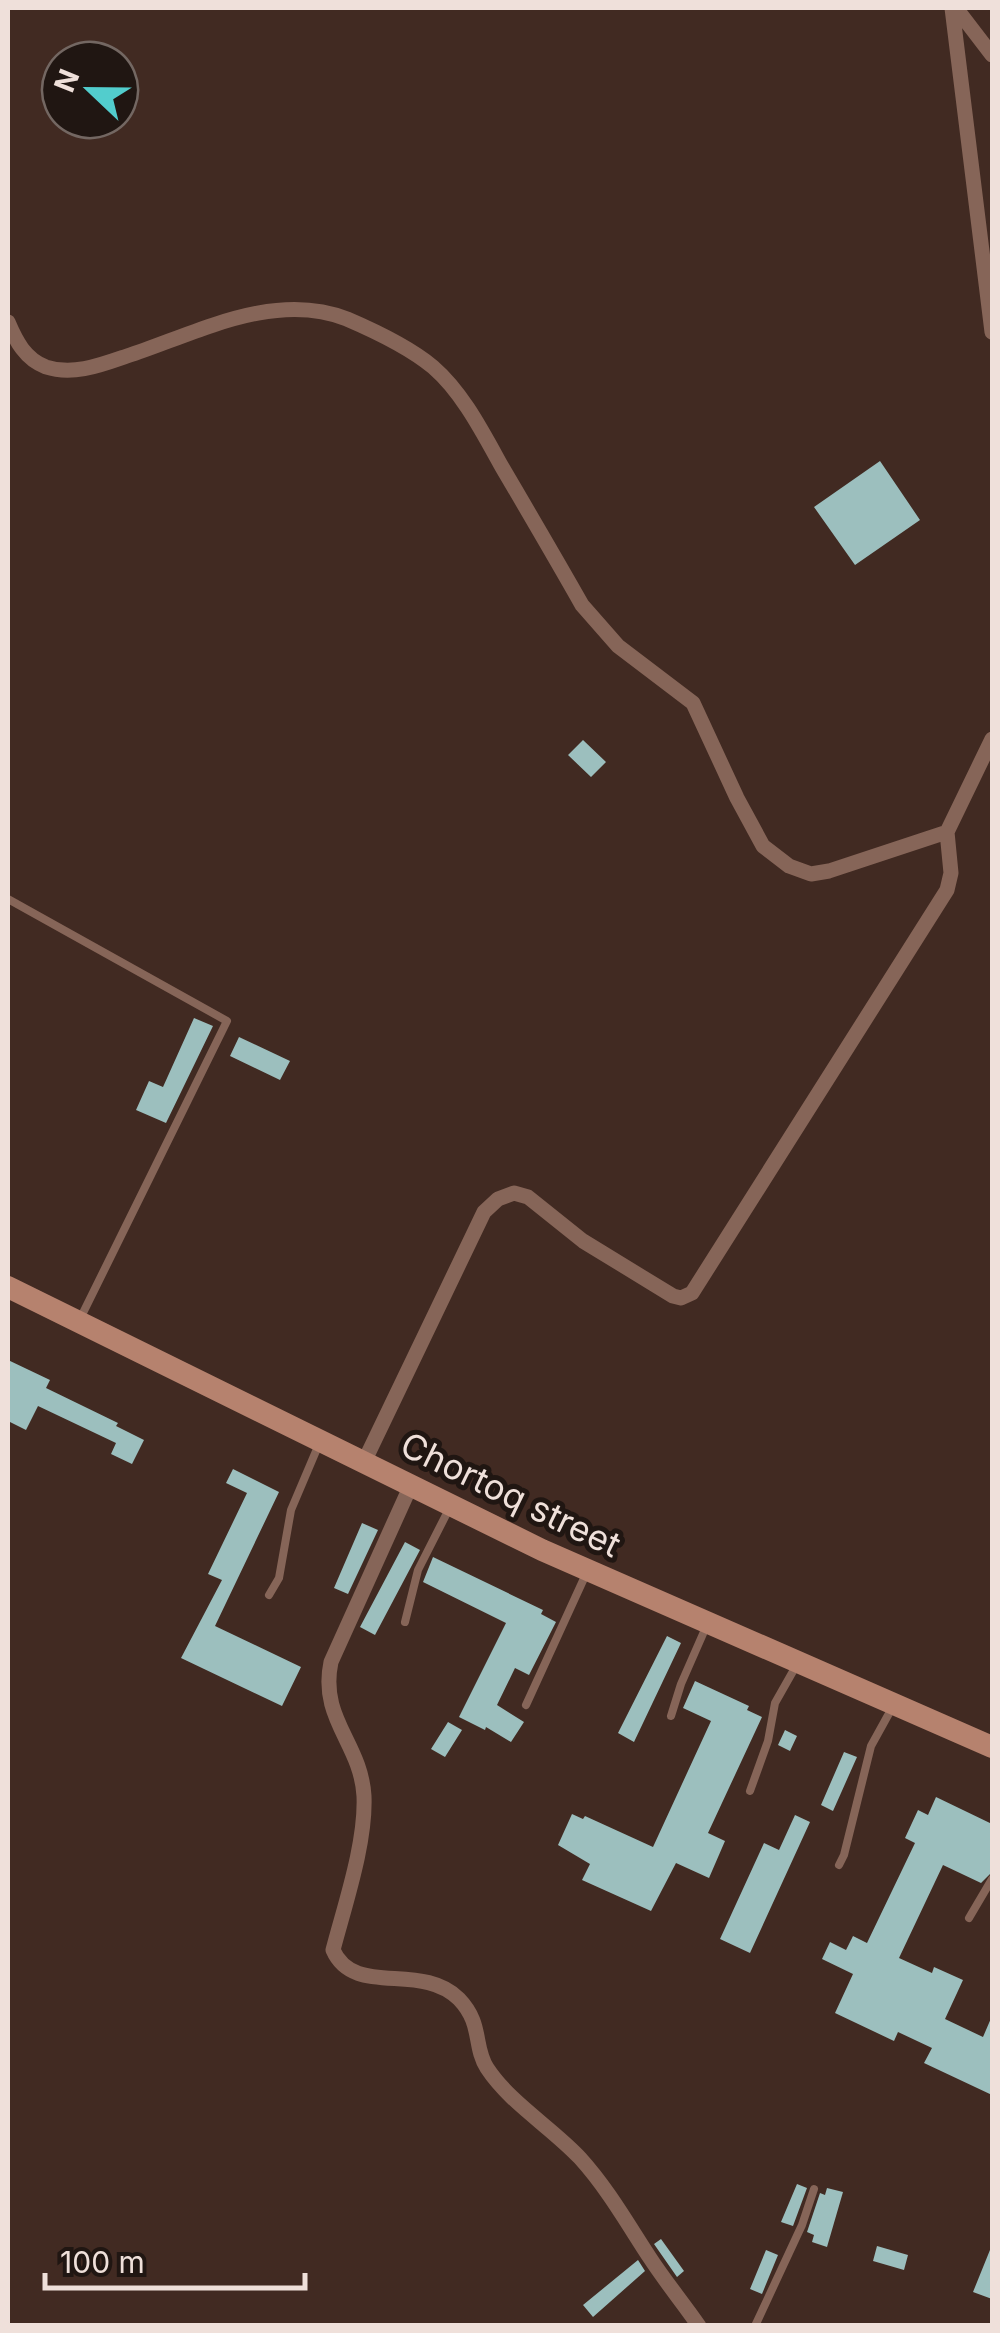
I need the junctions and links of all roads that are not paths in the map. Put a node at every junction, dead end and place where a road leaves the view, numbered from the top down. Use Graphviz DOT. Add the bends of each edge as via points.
graph roads {
  1 [pos="954,8"];
  2 [pos="992,55"];
  3 [pos="8,322"];
  4 [pos="992,332"];
  5 [pos="992,739"];
  6 [pos="948,832"];
  7 [pos="8,899"];
  8 [pos="10,1295"];
  9 [pos="79,1321"];
  10 [pos="320,1440"];
  11 [pos="364,1462"];
  12 [pos="410,1485"];
  13 [pos="452,1505"];
  14 [pos="588,1570"];
  15 [pos="269,1595"];
  16 [pos="405,1622"];
  17 [pos="708,1623"];
  18 [pos="798,1662"];
  19 [pos="894,1704"];
  20 [pos="526,1705"];
  21 [pos="671,1716"];
  22 [pos="992,1747"];
  23 [pos="750,1791"];
  24 [pos="838,1865"];
  25 [pos="992,1879"];
  26 [pos="969,1918"];
  27 [pos="814,2189"];
  28 [pos="699,2326"];
  29 [pos="755,2326"];
  1 -- 2 [label="street"];
  1 -- 4 [label="street"];
  3 -- 6 [label="street" via="34,361 72,371 268,312 310,309 364,327 421,358 450,385 601,630 693,703 764,846 811,874"];
  5 -- 6 [label="street"];
  6 -- 11 [label="street" via="947,890 692,1293 673,1296 582,1241 528,1197 514,1192 498,1198 484,1212"];
  7 -- 9 [label="lane" via="227,1021"];
  8 -- 9 [label="main road, Chortoq street"];
  9 -- 10 [label="main road, Chortoq street"];
  10 -- 11 [label="main road, Chortoq street"];
  10 -- 15 [label="lane" via="291,1510 279,1578"];
  11 -- 12 [label="main road, Chortoq street"];
  12 -- 13 [label="main road, Chortoq street"];
  12 -- 28 [label="street" via="326,1684 364,1797 333,1950 354,1975 436,1983 464,2005 475,2020 484,2064 579,2157"];
  13 -- 14 [label="main road, Chortoq street"];
  13 -- 16 [label="lane" via="418,1570"];
  14 -- 17 [label="main road, Chortoq street"];
  14 -- 20 [label="lane"];
  17 -- 18 [label="main road, Chortoq street"];
  17 -- 21 [label="lane"];
  18 -- 19 [label="main road, Chortoq street"];
  18 -- 23 [label="lane" via="775,1703"];
  19 -- 22 [label="main road, Chortoq street"];
  19 -- 24 [label="lane" via="871,1746"];
  25 -- 26 [label="lane"];
  27 -- 29 [label="lane"];
}
